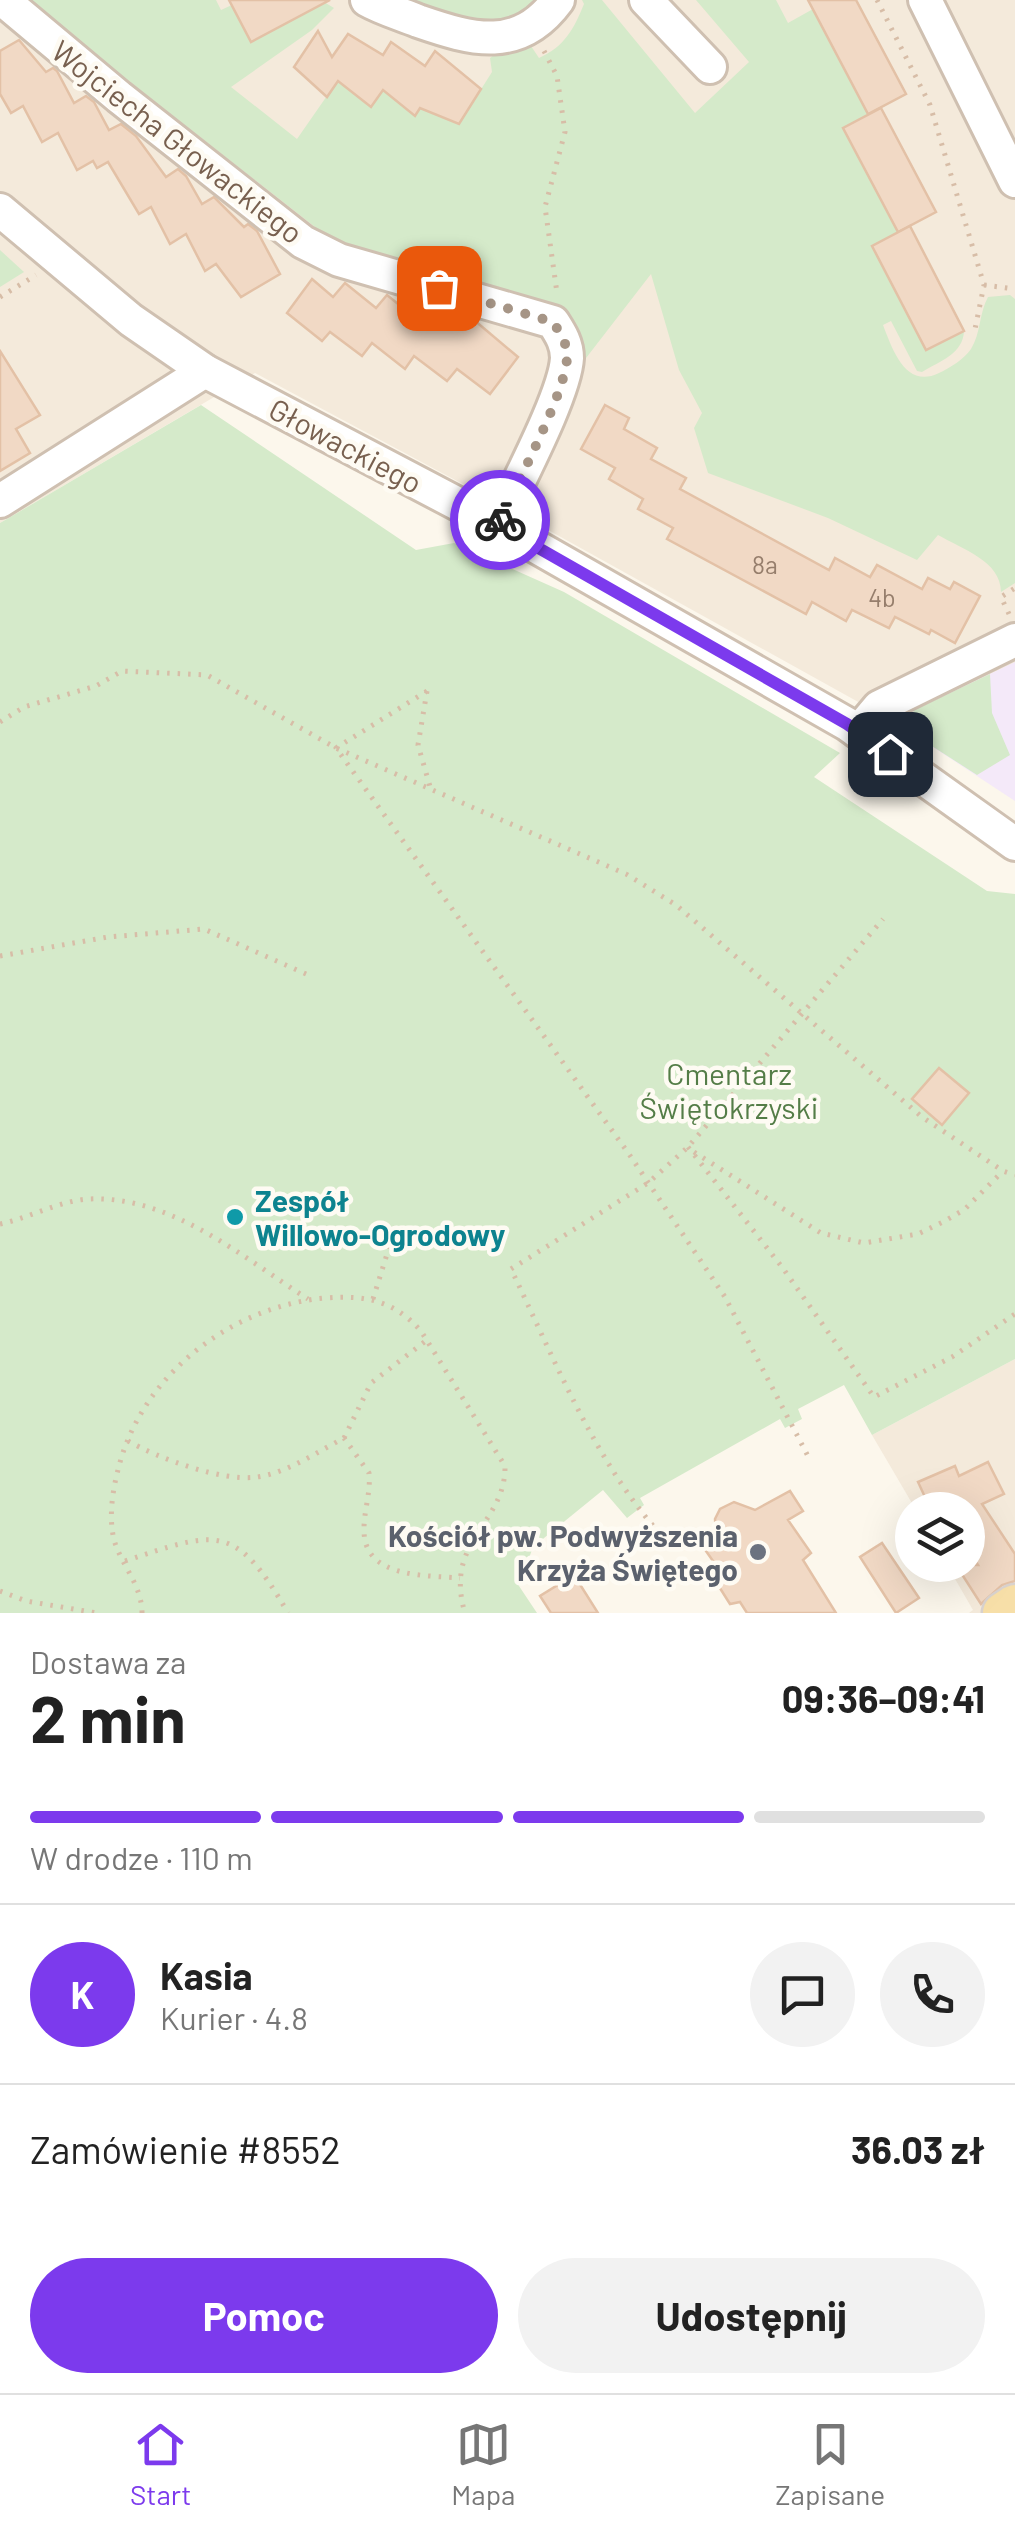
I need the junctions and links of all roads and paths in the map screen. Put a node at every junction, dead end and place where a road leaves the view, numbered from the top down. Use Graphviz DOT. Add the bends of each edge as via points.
graph roads {
  1 [pos="2,0"];
  2 [pos="368,0"];
  3 [pos="558,0"];
  4 [pos="646,0"];
  5 [pos="877,0"];
  6 [pos="925,0"];
  7 [pos="532,26"];
  8 [pos="710,68"];
  9 [pos="1015,181"];
  10 [pos="0,210"];
  11 [pos="59,261"];
  12 [pos="984,286"];
  13 [pos="1015,289"];
  14 [pos="0,297"];
  15 [pos="557,328"];
  16 [pos="974,334"];
  17 [pos="205,372"];
  18 [pos="0,500"];
  19 [pos="498,525"];
  20 [pos="1015,588"];
  21 [pos="1001,597"];
  22 [pos="1015,640"];
  23 [pos="0,722"];
  24 [pos="858,732"];
  25 [pos="336,748"];
  26 [pos="431,790"];
  27 [pos="1015,844"];
  28 [pos="883,918"];
  29 [pos="0,956"];
  30 [pos="313,977"];
  31 [pos="804,1014"];
  32 [pos="688,1148"];
  33 [pos="1003,1171"];
  34 [pos="1015,1175"];
  35 [pos="648,1183"];
  36 [pos="397,1222"];
  37 [pos="0,1224"];
  38 [pos="373,1299"];
  39 [pos="310,1300"];
  40 [pos="1015,1314"];
  41 [pos="427,1340"];
  42 [pos="344,1438"];
  43 [pos="128,1441"];
  44 [pos="810,1460"];
  45 [pos="667,1541"];
  46 [pos="125,1562"];
  47 [pos="460,1578"];
  48 [pos="0,1591"];
  49 [pos="1015,1604"];
  50 [pos="97,1613"];
  51 [pos="142,1613"];
  52 [pos="288,1613"];
  53 [pos="465,1613"];
  54 [pos="1003,1613"];
  1 -- 15 [label="street, Wojciecha Głowackiego" via="303,242 339,260"];
  2 -- 7 [label="street" via="489,40"];
  3 -- 7 [label="street"];
  4 -- 8 [label="street"];
  5 -- 12 [label="path" via="930,105"];
  6 -- 9 [label="street"];
  7 -- 15 [label="path" via="556,76 565,132 544,207"];
  10 -- 11 [label="street, Głowackiego"];
  11 -- 14 [label="path"];
  11 -- 17 [label="street, Głowackiego"];
  12 -- 13 [label="path"];
  12 -- 16 [label="path"];
  15 -- 19 [label="street" via="567,358 559,389"];
  17 -- 18 [label="street"];
  17 -- 19 [label="street, Głowackiego"];
  19 -- 24 [label="street, Głowackiego"];
  20 -- 21 [label="path"];
  22 -- 24 [label="street" via="879,708"];
  23 -- 25 [label="path" via="122,671 207,675"];
  24 -- 27 [label="street, Głowackiego"];
  25 -- 26 [label="path"];
  25 -- 26 [label="path" via="428,692 418,745"];
  25 -- 35 [label="path"];
  26 -- 31 [label="path" via="626,874 676,905"];
  28 -- 31 [label="path"];
  29 -- 30 [label="path" via="204,929"];
  31 -- 32 [label="path"];
  31 -- 33 [label="path" via="922,1117"];
  32 -- 33 [label="path" via="820,1234 864,1242 918,1234 944,1221"];
  32 -- 35 [label="path"];
  32 -- 40 [label="path" via="874,1397 952,1357"];
  33 -- 34 [label="path"];
  35 -- 44 [label="path" via="725,1297"];
  35 -- 45 [label="path" via="511,1269 621,1483"];
  36 -- 38 [label="path"];
  37 -- 39 [label="path" via="84,1199 117,1200 167,1213"];
  38 -- 39 [label="path"];
  38 -- 41 [label="path" via="407,1315"];
  39 -- 43 [label="path" via="253,1314 222,1330 159,1390"];
  41 -- 42 [label="path" via="370,1384"];
  41 -- 47 [label="path" via="505,1466 505,1484 467,1550"];
  42 -- 43 [label="path" via="252,1478 169,1462"];
  42 -- 47 [label="path" via="369,1473 364,1537 376,1560 390,1570"];
  43 -- 46 [label="path" via="112,1503 113,1536"];
  46 -- 51 [label="path"];
  46 -- 52 [label="path" via="198,1538 225,1540 256,1566"];
  47 -- 53 [label="path"];
  48 -- 50 [label="path"];
  49 -- 54 [label="main road"];
}
